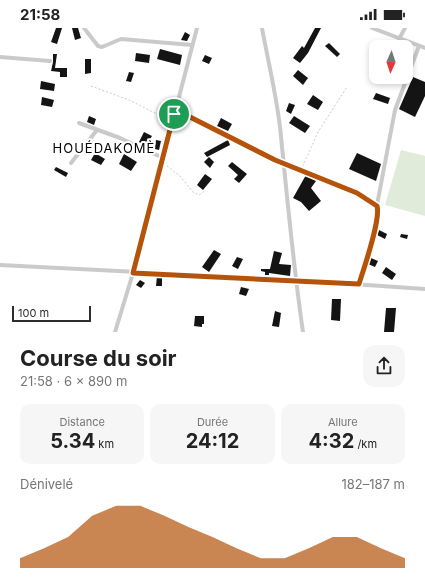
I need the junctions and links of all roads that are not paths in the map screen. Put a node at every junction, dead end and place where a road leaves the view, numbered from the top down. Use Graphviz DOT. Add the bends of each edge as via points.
graph roads {
  1 [pos="84,28"];
  2 [pos="197,28"];
  3 [pos="262,28"];
  4 [pos="372,28"];
  5 [pos="405,28"];
  6 [pos="399,39"];
  7 [pos="192,45"];
  8 [pos="419,46"];
  9 [pos="425,48"];
  10 [pos="0,57"];
  11 [pos="50,61"];
  12 [pos="79,123"];
  13 [pos="97,130"];
  14 [pos="163,158"];
  15 [pos="70,163"];
  16 [pos="357,193"];
  17 [pos="377,206"];
  18 [pos="0,265"];
  19 [pos="133,273"];
  20 [pos="295,280"];
  21 [pos="359,284"];
  22 [pos="425,289"];
  23 [pos="115,332"];
  24 [pos="303,332"];
  1 -- 7 [label="street" via="98,46 102,47 121,39"];
  2 -- 7 [label="street"];
  3 -- 20 [label="street" via="274,82"];
  4 -- 6 [label="street"];
  5 -- 6 [label="street"];
  6 -- 8 [label="street"];
  7 -- 14 [label="street"];
  8 -- 9 [label="street"];
  8 -- 17 [label="street" via="395,110"];
  10 -- 11 [label="street"];
  12 -- 13 [label="street"];
  13 -- 14 [label="street"];
  13 -- 15 [label="street"];
  14 -- 19 [label="street"];
  16 -- 17 [label="street"];
  17 -- 21 [label="street" via="378,215"];
  18 -- 19 [label="street"];
  19 -- 20 [label="street"];
  19 -- 23 [label="street"];
  20 -- 21 [label="street"];
  20 -- 24 [label="street"];
  21 -- 22 [label="street"];
}
